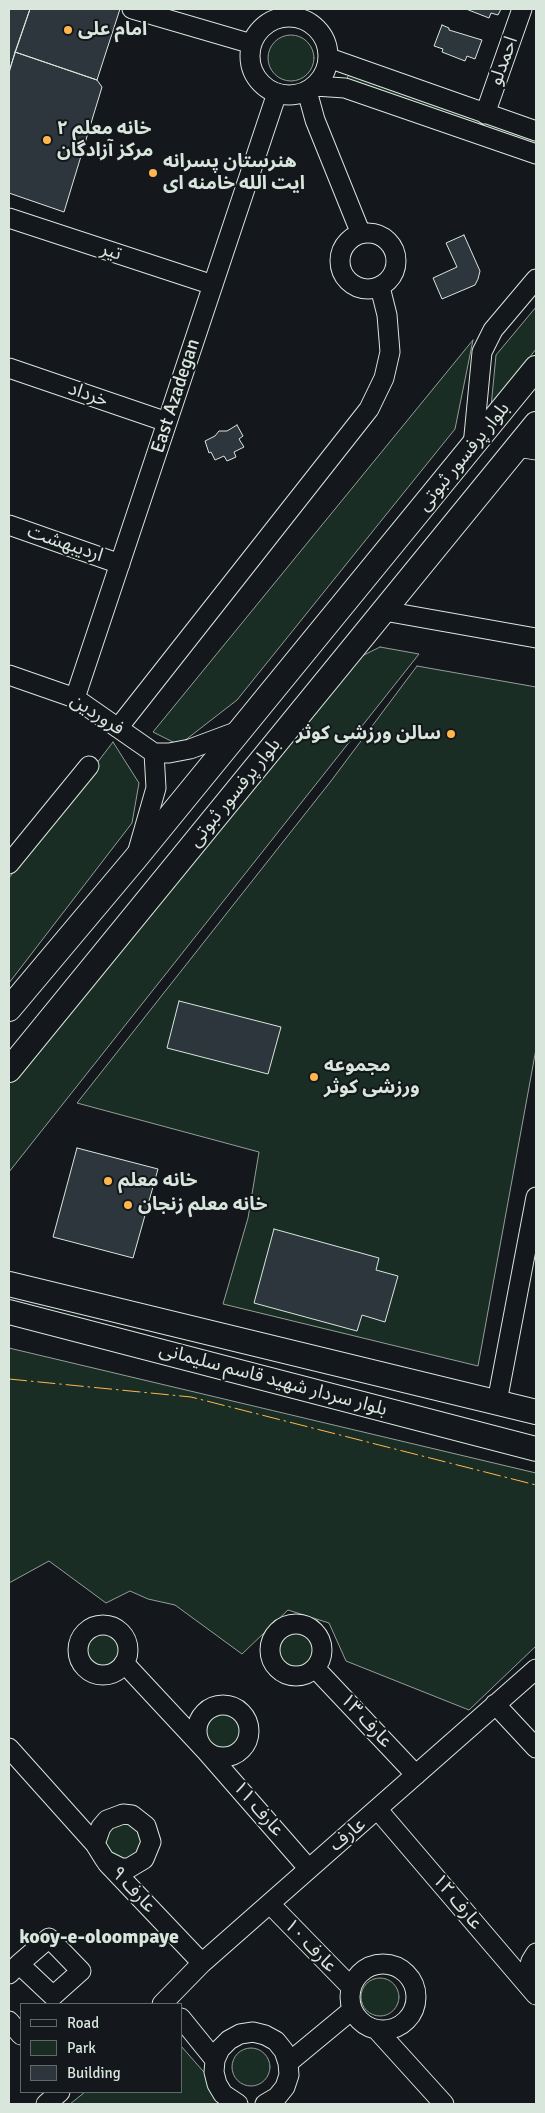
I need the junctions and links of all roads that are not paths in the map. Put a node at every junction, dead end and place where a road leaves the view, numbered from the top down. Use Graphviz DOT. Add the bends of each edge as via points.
graph roads {
  1 [pos="132,9"];
  2 [pos="522,9"];
  3 [pos="303,14"];
  4 [pos="252,44"];
  5 [pos="329,58"];
  6 [pos="311,89"];
  7 [pos="277,93"];
  8 [pos="485,114"];
  9 [pos="536,131"];
  10 [pos="536,154"];
  11 [pos="9,218"];
  12 [pos="361,234"];
  13 [pos="536,278"];
  14 [pos="213,285"];
  15 [pos="380,287"];
  16 [pos="9,368"];
  17 [pos="536,368"];
  18 [pos="167,422"];
  19 [pos="536,424"];
  20 [pos="473,446"];
  21 [pos="527,449"];
  22 [pos="9,526"];
  23 [pos="120,564"];
  24 [pos="384,611"];
  25 [pos="536,638"];
  26 [pos="9,676"];
  27 [pos="76,698"];
  28 [pos="118,728"];
  29 [pos="241,730"];
  30 [pos="154,753"];
  31 [pos="89,766"];
  32 [pos="135,859"];
  33 [pos="9,864"];
  34 [pos="9,1009"];
  35 [pos="9,1070"];
  36 [pos="535,1209"];
  37 [pos="9,1284"];
  38 [pos="9,1312"];
  39 [pos="497,1402"];
  40 [pos="536,1412"];
  41 [pos="536,1449"];
  42 [pos="124,1663"];
  43 [pos="315,1668"];
  44 [pos="536,1669"];
  45 [pos="495,1704"];
  46 [pos="9,1748"];
  47 [pos="536,1748"];
  48 [pos="416,1774"];
  49 [pos="378,1810"];
  50 [pos="95,1844"];
  51 [pos="105,1860"];
  52 [pos="309,1869"];
  53 [pos="270,1904"];
  54 [pos="536,1953"];
  55 [pos="202,1963"];
  56 [pos="351,1987"];
  57 [pos="536,1994"];
  58 [pos="167,2003"];
  59 [pos="352,2010"];
  60 [pos="182,2019"];
  61 [pos="9,2021"];
  62 [pos="377,2030"];
  63 [pos="20,2034"];
  64 [pos="215,2060"];
  65 [pos="288,2062"];
  66 [pos="59,2093"];
  67 [pos="46,2104"];
  68 [pos="238,2104"];
  69 [pos="265,2104"];
  70 [pos="444,2104"];
  1 -- 4 [label="street"];
  2 -- 8 [label="street, احمدلو"];
  3 -- 4 [label="street" via="272,21 263,27"];
  3 -- 5 [label="street" via="325,38"];
  4 -- 7 [label="street" via="250,54 254,74 267,89"];
  5 -- 6 [label="street" via="324,73"];
  5 -- 8 [label="street"];
  6 -- 7 [label="street" via="287,96"];
  6 -- 10 [label="street" via="345,88"];
  6 -- 12 [label="street" via="315,120"];
  7 -- 14 [label="street, East Azadegan"];
  8 -- 9 [label="street"];
  11 -- 14 [label="street, تیر"];
  12 -- 15 [label="street" via="380,235 393,247 397,265 394,274"];
  12 -- 15 [label="street" via="346,244 341,252 342,270 346,278 362,289"];
  13 -- 20 [label="street" via="493,330 482,352"];
  14 -- 18 [label="street, East Azadegan"];
  15 -- 28 [label="street" via="387,315 390,352 384,378 368,409"];
  16 -- 18 [label="street, خرداد"];
  17 -- 20 [label="main road, بلوار پرفسور ثبوتی"];
  18 -- 23 [label="street, East Azadegan"];
  19 -- 21 [label="main road, بلوار پرفسور ثبوتی"];
  20 -- 29 [label="main road, بلوار پرفسور ثبوتی"];
  21 -- 24 [label="main road, بلوار پرفسور ثبوتی"];
  22 -- 23 [label="street, اردیبهشت"];
  23 -- 27 [label="street, East Azadegan"];
  24 -- 25 [label="street"];
  24 -- 35 [label="main road, بلوار پرفسور ثبوتی"];
  26 -- 27 [label="street, فروردین"];
  27 -- 28 [label="street, فروردین"];
  28 -- 30 [label="street, فروردین"];
  29 -- 30 [label="street" via="190,749"];
  29 -- 32 [label="main road, بلوار پرفسور ثبوتی"];
  30 -- 32 [label="street" via="156,788"];
  31 -- 33 [label="street"];
  32 -- 34 [label="main road, بلوار پرفسور ثبوتی"];
  36 -- 39 [label="street"];
  37 -- 39 [label="main road, بلوار سردار شهید قاسم سلیمانی"];
  38 -- 41 [label="main road, بلوار سردار شهید قاسم سلیمانی"];
  39 -- 40 [label="main road, بلوار سردار شهید قاسم سلیمانی"];
  42 -- 52 [label="street, عارف ۱۱"];
  43 -- 48 [label="street, عارف ۱۳"];
  44 -- 45 [label="street, عارف"];
  45 -- 47 [label="street"];
  45 -- 48 [label="street, عارف"];
  46 -- 50 [label="street"];
  48 -- 49 [label="street, عارف"];
  49 -- 52 [label="street, عارف"];
  49 -- 57 [label="street, عارف ۱۲"];
  50 -- 51 [label="street"];
  50 -- 51 [label="street" via="101,1827 115,1816 132,1815 146,1826 151,1842 144,1859 129,1868 112,1865"];
  51 -- 55 [label="street, عارف ۹"];
  52 -- 53 [label="street, عارف"];
  53 -- 55 [label="street, عارف"];
  53 -- 56 [label="street, عارف ۱۰"];
  54 -- 57 [label="street" via="528,1972 529,1983"];
  55 -- 58 [label="street, عارف"];
  56 -- 59 [label="street"];
  56 -- 62 [label="street" via="363,1970 373,1965 395,1966 411,1980 416,1995 413,2011 399,2026"];
  59 -- 62 [label="street" via="358,2019"];
  59 -- 65 [label="street"];
  60 -- 64 [label="street"];
  61 -- 63 [label="street"];
  62 -- 70 [label="street"];
  64 -- 65 [label="street" via="229,2040 253,2032 276,2041"];
  64 -- 68 [label="street" via="217,2084 223,2094"];
  65 -- 69 [label="street" via="289,2075 285,2087"];
  66 -- 67 [label="street"];
}
